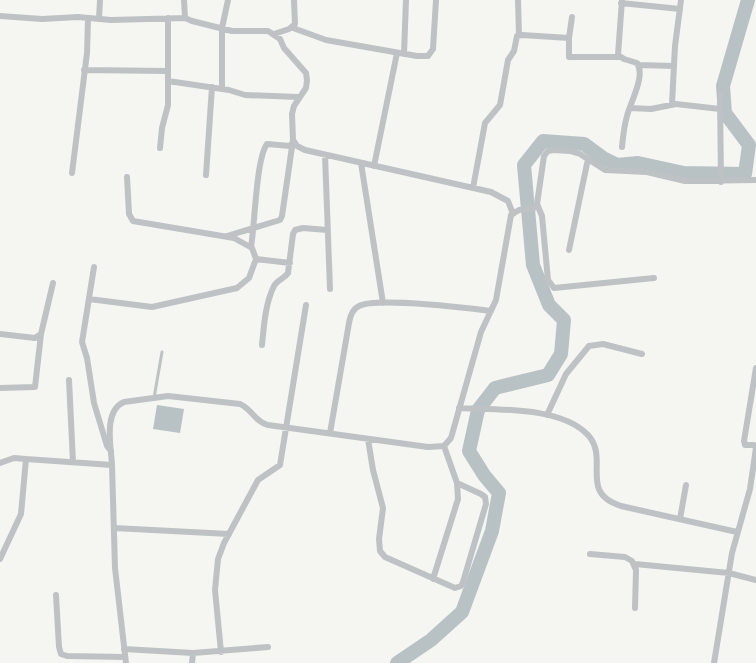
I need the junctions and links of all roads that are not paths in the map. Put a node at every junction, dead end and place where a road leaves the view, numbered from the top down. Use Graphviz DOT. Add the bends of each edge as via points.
graph roads {
  1 [pos="100,0"];
  2 [pos="184,0"];
  3 [pos="228,0"];
  4 [pos="294,0"];
  5 [pos="406,0"];
  6 [pos="436,0"];
  7 [pos="518,0"];
  8 [pos="681,0"];
  9 [pos="622,1"];
  10 [pos="680,9"];
  11 [pos="0,16"];
  12 [pos="572,17"];
  13 [pos="88,18"];
  14 [pos="168,18"];
  15 [pos="185,18"];
  16 [pos="99,19"];
  17 [pos="222,28"];
  18 [pos="293,28"];
  19 [pos="274,34"];
  20 [pos="518,35"];
  21 [pos="569,38"];
  22 [pos="397,53"];
  23 [pos="404,54"];
  24 [pos="620,57"];
  25 [pos="638,65"];
  26 [pos="674,66"];
  27 [pos="84,70"];
  28 [pos="168,71"];
  29 [pos="168,81"];
  30 [pos="212,87"];
  31 [pos="222,89"];
  32 [pos="720,96"];
  33 [pos="298,97"];
  34 [pos="672,104"];
  35 [pos="630,108"];
  36 [pos="720,109"];
  37 [pos="293,140"];
  38 [pos="622,147"];
  39 [pos="160,148"];
  40 [pos="325,155"];
  41 [pos="588,160"];
  42 [pos="361,163"];
  43 [pos="374,166"];
  44 [pos="72,173"];
  45 [pos="206,175"];
  46 [pos="127,177"];
  47 [pos="721,180"];
  48 [pos="756,180"];
  49 [pos="473,188"];
  50 [pos="535,206"];
  51 [pos="516,212"];
  52 [pos="254,228"];
  53 [pos="327,230"];
  54 [pos="226,236"];
  55 [pos="251,247"];
  56 [pos="569,250"];
  57 [pos="256,259"];
  58 [pos="290,264"];
  59 [pos="94,267"];
  60 [pos="654,278"];
  61 [pos="53,283"];
  62 [pos="330,289"];
  63 [pos="89,299"];
  64 [pos="383,303"];
  65 [pos="306,305"];
  66 [pos="491,311"];
  67 [pos="0,334"];
  68 [pos="41,334"];
  69 [pos="262,345"];
  70 [pos="162,352"];
  71 [pos="642,354"];
  72 [pos="756,368"];
  73 [pos="69,380"];
  74 [pos="0,388"];
  75 [pos="154,398"];
  76 [pos="459,408"];
  77 [pos="547,415"];
  78 [pos="287,428"];
  79 [pos="330,433"];
  80 [pos="368,439"];
  81 [pos="444,446"];
  82 [pos="112,453"];
  83 [pos="26,459"];
  84 [pos="73,462"];
  85 [pos="0,463"];
  86 [pos="112,465"];
  87 [pos="457,483"];
  88 [pos="686,485"];
  89 [pos="680,519"];
  90 [pos="114,528"];
  91 [pos="737,532"];
  92 [pos="229,534"];
  93 [pos="590,554"];
  94 [pos="0,558"];
  95 [pos="635,564"];
  96 [pos="729,573"];
  97 [pos="433,579"];
  98 [pos="756,580"];
  99 [pos="56,595"];
  100 [pos="635,608"];
  101 [pos="268,647"];
  102 [pos="124,649"];
  103 [pos="221,652"];
  104 [pos="193,653"];
  105 [pos="125,660"];
  106 [pos="192,663"];
  107 [pos="714,663"];
  1 -- 16 [label="street"];
  2 -- 15 [label="street"];
  3 -- 17 [label="street"];
  4 -- 18 [label="street"];
  5 -- 23 [label="street"];
  6 -- 23 [label="street" via="431,54 424,57"];
  7 -- 20 [label="street"];
  8 -- 10 [label="street"];
  9 -- 10 [label="street"];
  9 -- 24 [label="street" via="617,51"];
  10 -- 26 [label="street"];
  11 -- 13 [label="street" via="42,19"];
  12 -- 21 [label="street"];
  13 -- 16 [label="street"];
  13 -- 27 [label="street"];
  14 -- 15 [label="street"];
  14 -- 16 [label="street"];
  14 -- 28 [label="street"];
  15 -- 17 [label="street"];
  17 -- 19 [label="street" via="232,31 268,30"];
  17 -- 31 [label="street"];
  18 -- 19 [label="street"];
  18 -- 22 [label="street" via="326,40"];
  19 -- 33 [label="street" via="306,73 306,88"];
  20 -- 21 [label="street"];
  20 -- 49 [label="street" via="508,60 500,105 485,123"];
  21 -- 24 [label="street" via="569,57"];
  22 -- 23 [label="street"];
  22 -- 43 [label="street"];
  24 -- 25 [label="street"];
  25 -- 26 [label="street"];
  25 -- 35 [label="street" via="640,69 637,86"];
  26 -- 34 [label="street"];
  27 -- 28 [label="street"];
  27 -- 44 [label="street"];
  28 -- 29 [label="street"];
  29 -- 30 [label="street"];
  29 -- 39 [label="street" via="168,105"];
  30 -- 31 [label="street"];
  30 -- 45 [label="street"];
  31 -- 33 [label="street" via="245,95"];
  32 -- 36 [label="street"];
  33 -- 37 [label="street" via="292,114"];
  34 -- 35 [label="street" via="651,109"];
  34 -- 36 [label="street"];
  35 -- 38 [label="street"];
  36 -- 47 [label="street"];
  37 -- 40 [label="street" via="297,146 305,150"];
  37 -- 52 [label="street" via="282,216 280,220"];
  37 -- 52 [label="street" via="290,146 267,144 263,149"];
  40 -- 42 [label="street"];
  40 -- 53 [label="street"];
  41 -- 47 [label="street" via="605,170 647,172 685,181"];
  41 -- 50 [label="street" via="570,151 548,151 544,156"];
  41 -- 56 [label="street"];
  42 -- 43 [label="street"];
  42 -- 64 [label="street"];
  43 -- 49 [label="street"];
  46 -- 54 [label="street" via="130,219 138,223"];
  47 -- 48 [label="street"];
  49 -- 51 [label="street" via="492,192 508,201"];
  50 -- 51 [label="street"];
  50 -- 60 [label="street" via="542,216 548,280 554,288"];
  51 -- 66 [label="street" via="511,215 496,300"];
  52 -- 54 [label="street"];
  52 -- 55 [label="street"];
  53 -- 58 [label="street" via="295,230"];
  53 -- 62 [label="street"];
  54 -- 55 [label="street"];
  55 -- 57 [label="street"];
  57 -- 58 [label="street"];
  57 -- 63 [label="street" via="249,278 237,288 152,307"];
  58 -- 69 [label="street" via="288,273 276,283 269,300"];
  59 -- 63 [label="street"];
  61 -- 68 [label="street"];
  63 -- 82 [label="street" via="82,342 94,403 107,446"];
  64 -- 66 [label="street"];
  64 -- 79 [label="street" via="359,306 350,316"];
  65 -- 78 [label="street"];
  66 -- 76 [label="street" via="481,332"];
  67 -- 68 [label="street" via="35,338"];
  68 -- 74 [label="street" via="35,387"];
  70 -- 75 [label="lane"];
  71 -- 77 [label="street" via="603,344 588,346 566,374"];
  72 -- 91 [label="street" via="744,443 754,445 756,451 750,489"];
  73 -- 84 [label="street"];
  75 -- 78 [label="street" via="168,396 240,404 248,408 262,424"];
  75 -- 82 [label="street" via="118,404 111,426"];
  76 -- 77 [label="street" via="520,410"];
  76 -- 81 [label="street" via="450,438"];
  77 -- 89 [label="street" via="574,425 588,436 595,447 597,483 606,500"];
  78 -- 79 [label="street"];
  78 -- 92 [label="street" via="280,465 258,480"];
  79 -- 80 [label="street"];
  80 -- 81 [label="street" via="433,447"];
  80 -- 97 [label="street" via="383,508 380,551 385,557"];
  81 -- 87 [label="street"];
  82 -- 86 [label="street"];
  83 -- 84 [label="street"];
  83 -- 85 [label="street" via="14,458"];
  83 -- 94 [label="street" via="21,514"];
  84 -- 86 [label="street"];
  86 -- 90 [label="street"];
  87 -- 97 [label="street" via="458,499"];
  87 -- 97 [label="street" via="485,497 486,508 461,586 452,587"];
  88 -- 89 [label="street"];
  89 -- 91 [label="street"];
  90 -- 92 [label="street"];
  90 -- 102 [label="street" via="115,568"];
  91 -- 96 [label="street"];
  92 -- 103 [label="street" via="218,559 215,590"];
  93 -- 95 [label="street" via="625,557"];
  95 -- 96 [label="street"];
  95 -- 100 [label="street"];
  96 -- 98 [label="street"];
  96 -- 107 [label="street"];
  99 -- 105 [label="street" via="59,647 62,654"];
  101 -- 103 [label="street"];
  102 -- 104 [label="street"];
  102 -- 105 [label="street"];
  103 -- 104 [label="street"];
  104 -- 106 [label="street"];
}
